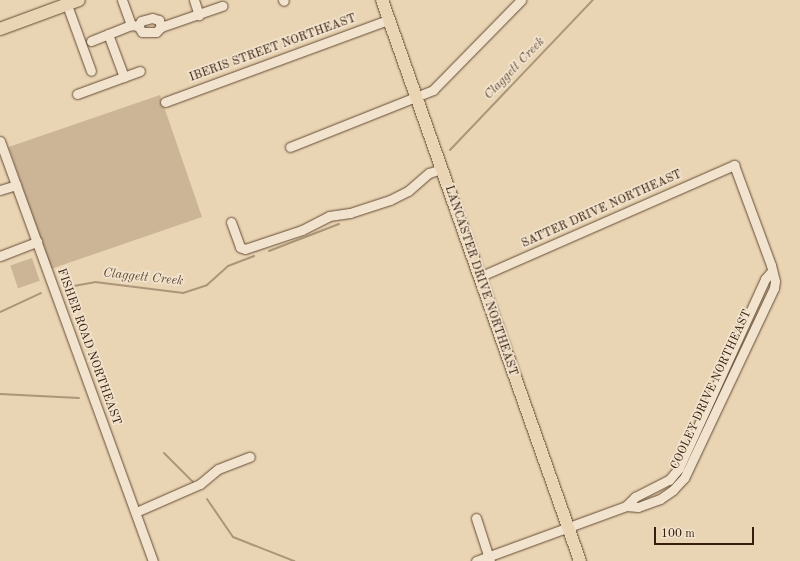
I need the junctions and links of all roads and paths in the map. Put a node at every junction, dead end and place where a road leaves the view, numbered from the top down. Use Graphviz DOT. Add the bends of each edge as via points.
graph roads {
  1 [pos="79,0"];
  2 [pos="122,0"];
  3 [pos="194,0"];
  4 [pos="382,0"];
  5 [pos="521,0"];
  6 [pos="66,5"];
  7 [pos="222,6"];
  8 [pos="199,15"];
  9 [pos="388,20"];
  10 [pos="135,25"];
  11 [pos="161,27"];
  12 [pos="0,29"];
  13 [pos="108,34"];
  14 [pos="91,41"];
  15 [pos="91,71"];
  16 [pos="140,71"];
  17 [pos="124,77"];
  18 [pos="78,94"];
  19 [pos="416,98"];
  20 [pos="165,102"];
  21 [pos="0,141"];
  22 [pos="290,147"];
  23 [pos="734,165"];
  24 [pos="441,169"];
  25 [pos="16,185"];
  26 [pos="0,190"];
  27 [pos="231,222"];
  28 [pos="37,242"];
  29 [pos="0,256"];
  30 [pos="479,277"];
  31 [pos="250,457"];
  32 [pos="136,512"];
  33 [pos="476,518"];
  34 [pos="568,528"];
  35 [pos="489,559"];
  36 [pos="153,561"];
  37 [pos="476,561"];
  38 [pos="580,561"];
  1 -- 6 [label="main road"];
  2 -- 10 [label="street"];
  3 -- 8 [label="street"];
  4 -- 9 [label="main road, LANCASTER DRIVE NORTHEAST"];
  5 -- 19 [label="street" via="437,87"];
  6 -- 12 [label="main road"];
  6 -- 15 [label="street"];
  7 -- 8 [label="street"];
  8 -- 11 [label="street"];
  9 -- 19 [label="main road, LANCASTER DRIVE NORTHEAST"];
  9 -- 20 [label="street, IBERIS STREET NORTHEAST"];
  10 -- 11 [label="street" via="146,33 156,32"];
  10 -- 11 [label="street" via="152,18 159,20"];
  10 -- 13 [label="street"];
  13 -- 14 [label="street"];
  13 -- 17 [label="street"];
  16 -- 17 [label="street"];
  17 -- 18 [label="street"];
  19 -- 22 [label="street"];
  19 -- 24 [label="main road, LANCASTER DRIVE NORTHEAST"];
  21 -- 25 [label="street, FISHER ROAD NORTHEAST"];
  23 -- 30 [label="street, SATTER DRIVE NORTHEAST"];
  23 -- 34 [label="street, COOLEY DRIVE NORTHEAST" via="772,271 774,288 684,478 660,499 638,507 626,506"];
  24 -- 27 [label="street" via="390,200 350,213 329,216 302,230 245,249 240,247"];
  24 -- 30 [label="main road, LANCASTER DRIVE NORTHEAST"];
  25 -- 26 [label="street"];
  25 -- 28 [label="street, FISHER ROAD NORTHEAST"];
  28 -- 29 [label="street"];
  28 -- 32 [label="street, FISHER ROAD NORTHEAST"];
  30 -- 34 [label="main road, LANCASTER DRIVE NORTHEAST"];
  31 -- 32 [label="street" via="218,469 196,486"];
  32 -- 36 [label="street, FISHER ROAD NORTHEAST"];
  33 -- 35 [label="street"];
  34 -- 35 [label="street, COOLEY DRIVE NORTHEAST"];
  34 -- 38 [label="main road, LANCASTER DRIVE NORTHEAST"];
  35 -- 37 [label="street, COOLEY DRIVE NORTHEAST"];
}
